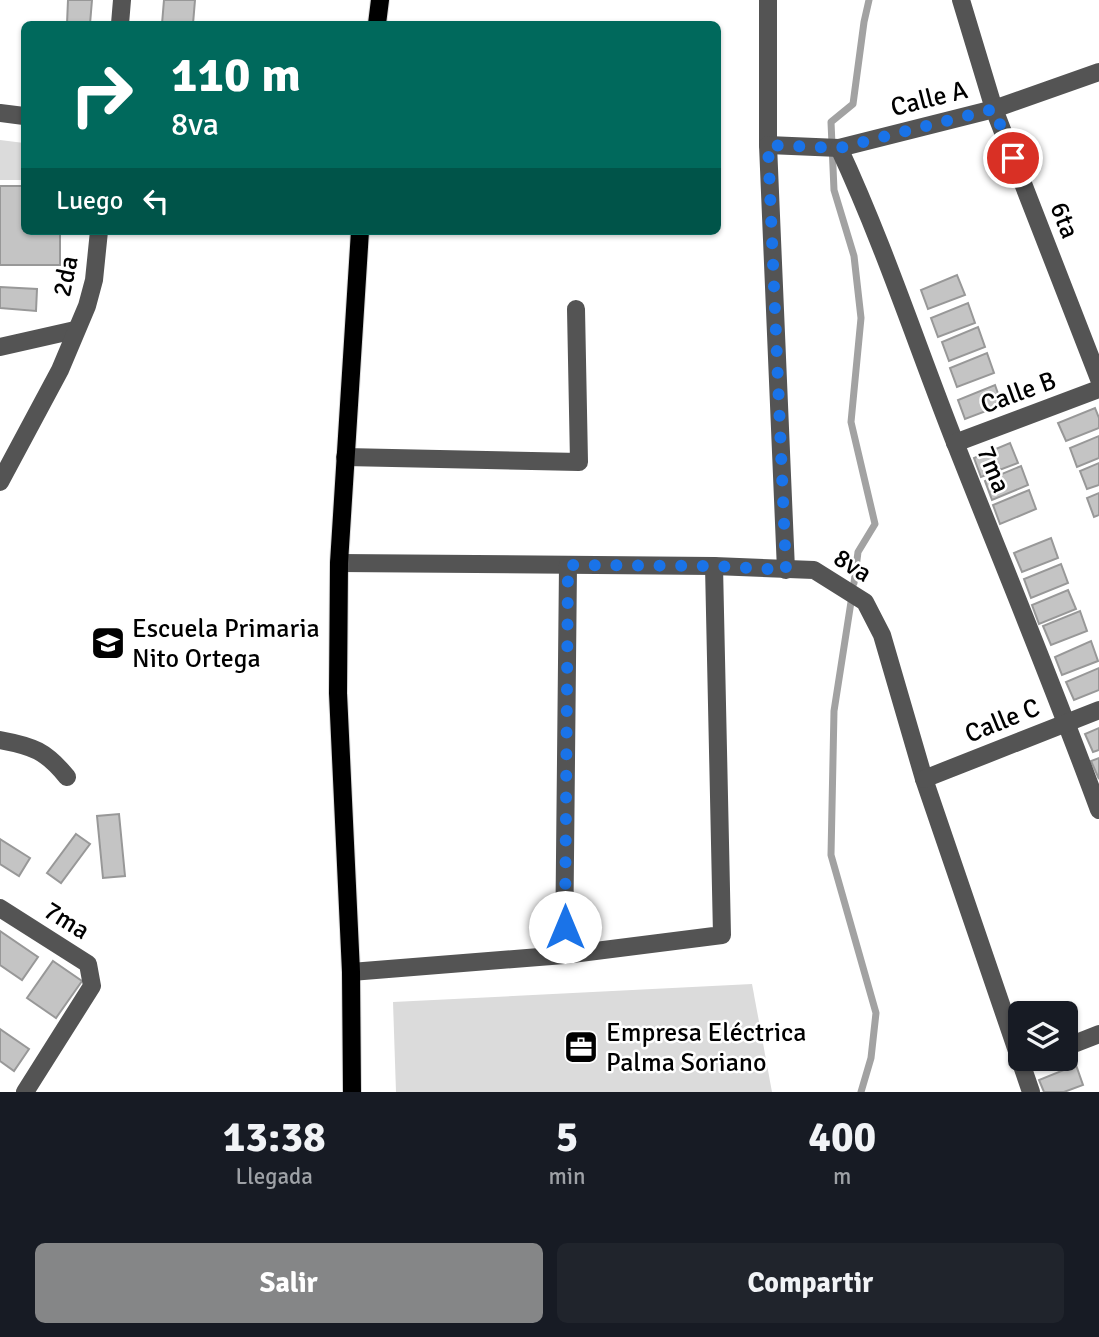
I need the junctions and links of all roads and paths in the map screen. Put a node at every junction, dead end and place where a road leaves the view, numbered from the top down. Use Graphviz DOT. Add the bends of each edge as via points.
graph roads {
  1 [pos="122,0"];
  2 [pos="380,0"];
  3 [pos="768,0"];
  4 [pos="961,0"];
  5 [pos="120,21"];
  6 [pos="377,21"];
  7 [pos="1099,72"];
  8 [pos="994,109"];
  9 [pos="0,113"];
  10 [pos="21,116"];
  11 [pos="768,145"];
  12 [pos="833,148"];
  13 [pos="99,235"];
  14 [pos="360,235"];
  15 [pos="576,309"];
  16 [pos="75,330"];
  17 [pos="0,348"];
  18 [pos="1099,379"];
  19 [pos="1099,389"];
  20 [pos="955,443"];
  21 [pos="345,457"];
  22 [pos="0,482"];
  23 [pos="339,563"];
  24 [pos="568,565"];
  25 [pos="714,566"];
  26 [pos="786,570"];
  27 [pos="1099,710"];
  28 [pos="1067,723"];
  29 [pos="0,740"];
  30 [pos="67,777"];
  31 [pos="924,779"];
  32 [pos="1099,810"];
  33 [pos="0,908"];
  34 [pos="564,955"];
  35 [pos="351,972"];
  36 [pos="1008,1005"];
  37 [pos="1099,1034"];
  38 [pos="1078,1042"];
  39 [pos="1030,1071"];
  40 [pos="25,1092"];
  41 [pos="352,1092"];
  42 [pos="1031,1092"];
  1 -- 5 [label="street"];
  2 -- 6 [label="main road"];
  3 -- 11 [label="street"];
  4 -- 8 [label="street, 6ta"];
  7 -- 8 [label="street, Calle A"];
  8 -- 12 [label="street, Calle A"];
  8 -- 18 [label="street, 6ta"];
  9 -- 10 [label="street"];
  11 -- 12 [label="street, Calle A"];
  11 -- 26 [label="street"];
  12 -- 20 [label="street, 7ma" via="872,219"];
  13 -- 16 [label="street, 2da" via="94,280"];
  14 -- 21 [label="main road"];
  15 -- 21 [label="street" via="579,462"];
  16 -- 17 [label="street"];
  16 -- 22 [label="street, 2da" via="60,370"];
  19 -- 20 [label="street, Calle B"];
  20 -- 28 [label="street, 7ma"];
  21 -- 23 [label="main road"];
  23 -- 24 [label="street, 8va"];
  23 -- 35 [label="main road" via="338,693"];
  24 -- 25 [label="street, 8va"];
  24 -- 34 [label="street"];
  25 -- 26 [label="street, 8va"];
  25 -- 34 [label="street" via="722,935"];
  26 -- 31 [label="street, 8va" via="814,570 864,601 881,635"];
  27 -- 28 [label="street, Calle C"];
  28 -- 31 [label="street, Calle C"];
  28 -- 32 [label="street, 7ma"];
  29 -- 30 [label="street" via="30,746 52,758"];
  31 -- 36 [label="street, 8va"];
  33 -- 40 [label="street, 7ma" via="88,964 92,986"];
  34 -- 35 [label="street"];
  35 -- 41 [label="main road"];
  37 -- 38 [label="street"];
  39 -- 42 [label="street, 8va"];
}
